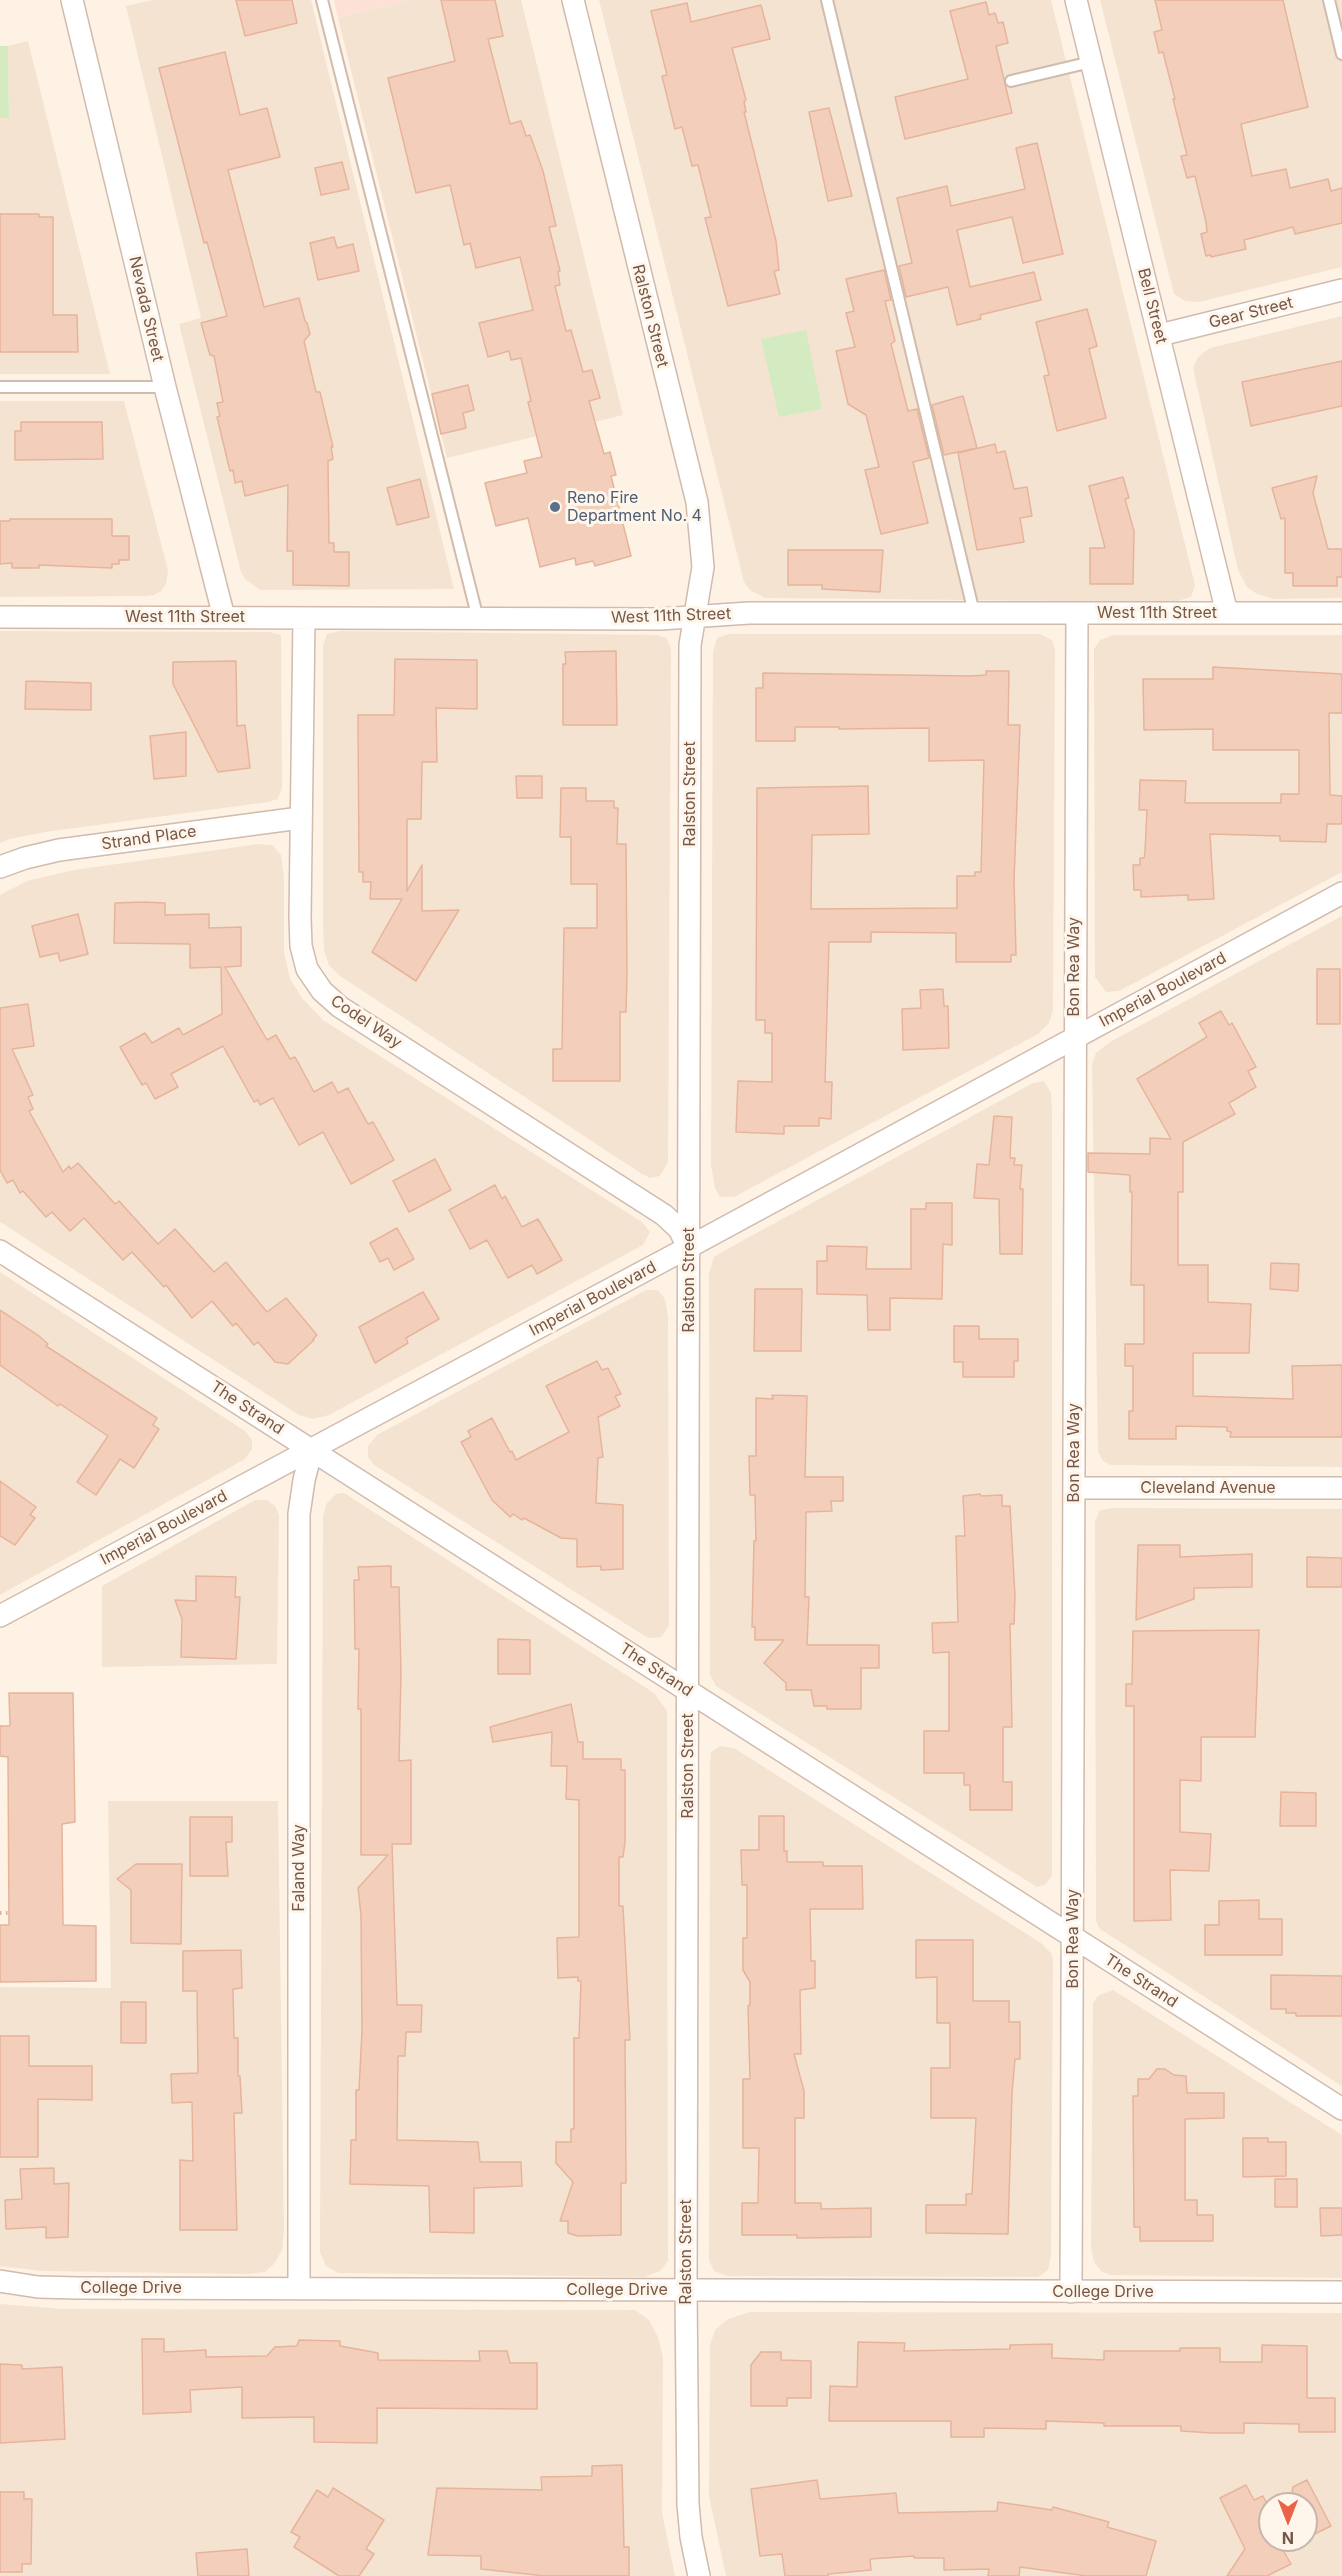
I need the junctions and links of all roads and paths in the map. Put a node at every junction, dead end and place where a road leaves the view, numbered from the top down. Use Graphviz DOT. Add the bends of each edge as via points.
graph roads {
  1 [pos="72,0"];
  2 [pos="322,0"];
  3 [pos="573,0"];
  4 [pos="827,0"];
  5 [pos="1076,0"];
  6 [pos="1329,0"];
  7 [pos="1342,54"];
  8 [pos="1091,62"];
  9 [pos="1011,81"];
  10 [pos="1342,290"];
  11 [pos="1160,335"];
  12 [pos="0,387"];
  13 [pos="165,387"];
  14 [pos="974,613"];
  15 [pos="1227,613"];
  16 [pos="1342,613"];
  17 [pos="1077,614"];
  18 [pos="694,616"];
  19 [pos="0,617"];
  20 [pos="224,617"];
  21 [pos="304,619"];
  22 [pos="478,619"];
  23 [pos="300,818"];
  24 [pos="0,867"];
  25 [pos="1342,893"];
  26 [pos="1074,1038"];
  27 [pos="689,1247"];
  28 [pos="0,1251"];
  29 [pos="312,1449"];
  30 [pos="1074,1488"];
  31 [pos="1342,1488"];
  32 [pos="0,1616"];
  33 [pos="688,1690"];
  34 [pos="0,1913"];
  35 [pos="9,1913"];
  36 [pos="1074,1938"];
  37 [pos="1342,2109"];
  38 [pos="0,2281"];
  39 [pos="298,2289"];
  40 [pos="686,2290"];
  41 [pos="1071,2292"];
  42 [pos="1342,2292"];
  43 [pos="699,2576"];
  1 -- 13 [label="street, Nevada Street"];
  2 -- 22 [label="lane"];
  3 -- 18 [label="street, Ralston Street" via="697,502 703,567"];
  4 -- 14 [label="lane"];
  5 -- 8 [label="street, Bell Street"];
  6 -- 7 [label="lane"];
  8 -- 9 [label="lane"];
  8 -- 11 [label="street, Bell Street"];
  10 -- 11 [label="street, Gear Street"];
  11 -- 15 [label="street, Bell Street"];
  12 -- 13 [label="lane"];
  13 -- 20 [label="street, Nevada Street"];
  14 -- 17 [label="street, West 11th Street"];
  14 -- 18 [label="street, West 11th Street"];
  15 -- 16 [label="street, West 11th Street"];
  15 -- 17 [label="street, West 11th Street"];
  17 -- 26 [label="street, Bon Rea Way"];
  18 -- 22 [label="street, West 11th Street"];
  18 -- 27 [label="street, Ralston Street" via="690,645"];
  19 -- 20 [label="street, West 11th Street"];
  20 -- 21 [label="street, West 11th Street"];
  21 -- 22 [label="street, West 11th Street"];
  21 -- 23 [label="street, Codel Way"];
  23 -- 24 [label="street, Strand Place" via="59,850"];
  23 -- 27 [label="street, Codel Way" via="302,946 307,969 322,992 664,1215 679,1229"];
  25 -- 26 [label="street, Imperial Boulevard"];
  26 -- 27 [label="street, Imperial Boulevard"];
  26 -- 30 [label="street, Bon Rea Way"];
  27 -- 29 [label="street, Imperial Boulevard"];
  27 -- 33 [label="street, Ralston Street"];
  28 -- 29 [label="street, The Strand"];
  29 -- 32 [label="street, Imperial Boulevard"];
  29 -- 33 [label="street, The Strand"];
  29 -- 39 [label="street, Faland Way" via="299,1514"];
  30 -- 31 [label="street, Cleveland Avenue"];
  30 -- 36 [label="street, Bon Rea Way"];
  33 -- 36 [label="street, The Strand"];
  33 -- 40 [label="street, Ralston Street"];
  34 -- 35 [label="path"];
  36 -- 37 [label="street, The Strand"];
  36 -- 41 [label="street, Bon Rea Way"];
  38 -- 39 [label="street, College Drive" via="39,2287"];
  39 -- 40 [label="street, College Drive"];
  40 -- 41 [label="street, College Drive"];
  40 -- 43 [label="street, Ralston Street" via="688,2504"];
  41 -- 42 [label="street, College Drive"];
}
